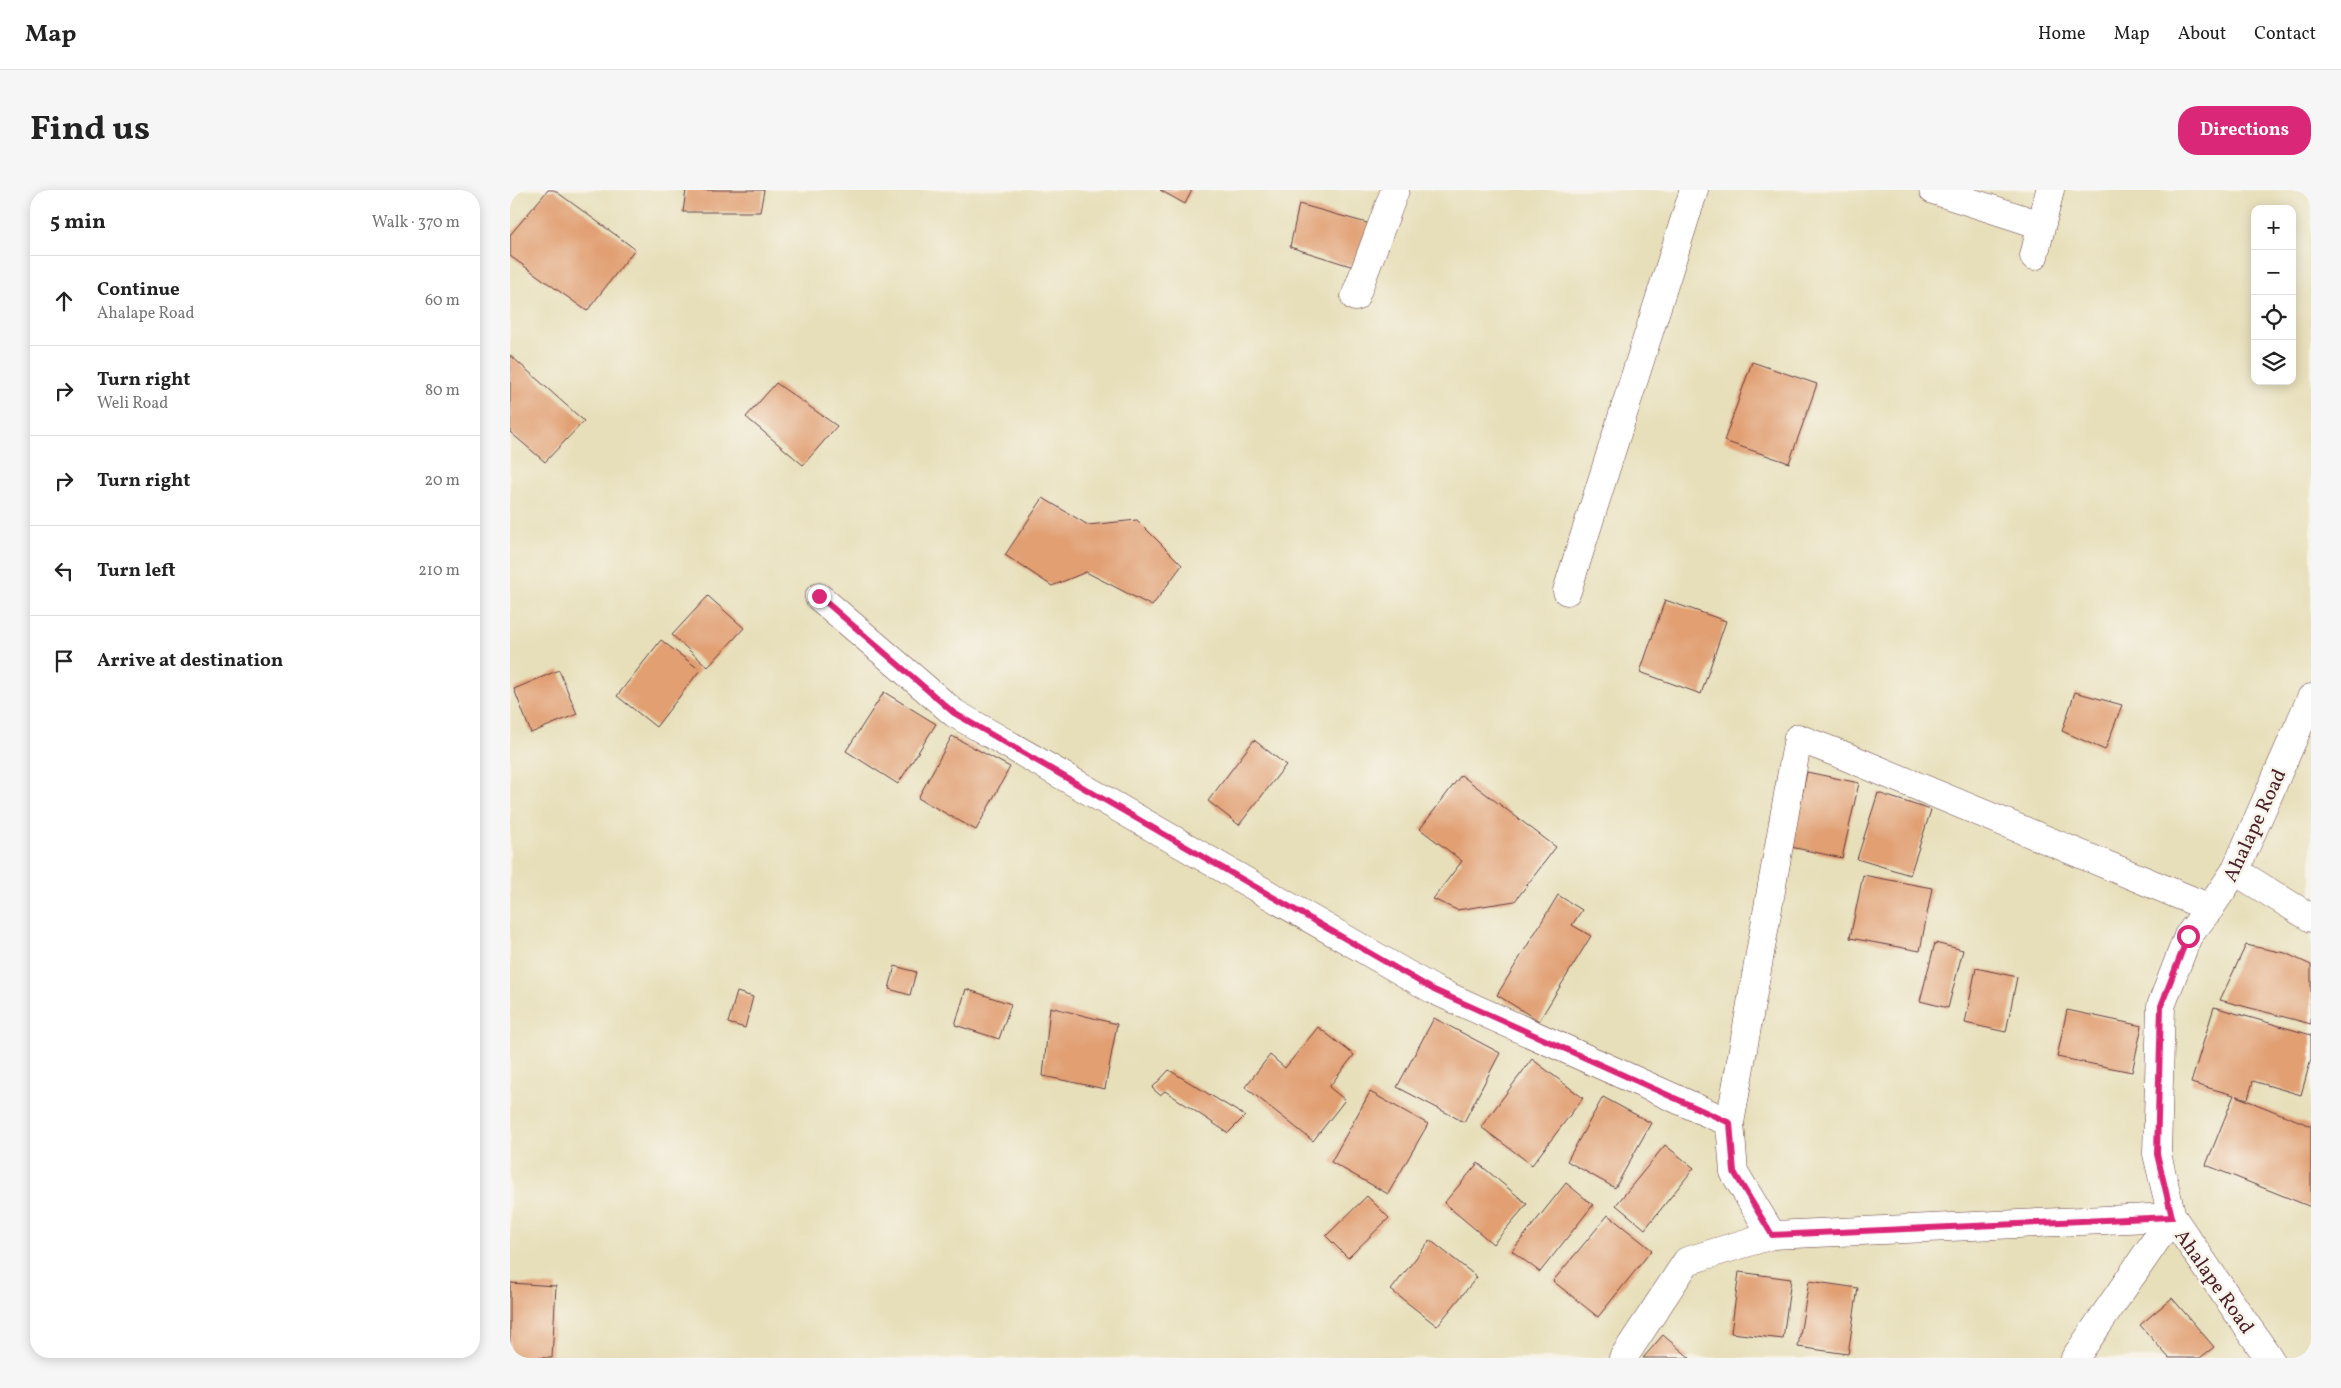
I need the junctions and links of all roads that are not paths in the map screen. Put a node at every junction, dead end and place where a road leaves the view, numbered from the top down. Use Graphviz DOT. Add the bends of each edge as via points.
graph roads {
  1 [pos="1395,190"];
  2 [pos="1694,190"];
  3 [pos="1933,190"];
  4 [pos="2050,190"];
  5 [pos="2041,225"];
  6 [pos="2034,256"];
  7 [pos="1355,297"];
  8 [pos="1567,591"];
  9 [pos="819,596"];
  10 [pos="2311,698"];
  11 [pos="2235,872"];
  12 [pos="2210,908"];
  13 [pos="2311,918"];
  14 [pos="1730,1123"];
  15 [pos="2172,1217"];
  16 [pos="1772,1235"];
  17 [pos="1623,1358"];
  18 [pos="2075,1358"];
  19 [pos="2269,1358"];
  1 -- 7 [label="street"];
  2 -- 8 [label="street"];
  3 -- 5 [label="street"];
  4 -- 5 [label="street"];
  5 -- 6 [label="street"];
  9 -- 14 [label="street" via="954,713 971,723 1434,990"];
  10 -- 11 [label="street, Ahalape Road"];
  11 -- 12 [label="street, Ahalape Road"];
  11 -- 13 [label="street"];
  12 -- 14 [label="street" via="1798,738"];
  12 -- 15 [label="street, Ahalape Road" via="2188,936 2161,1006 2157,1154"];
  14 -- 16 [label="street" via="1734,1172"];
  15 -- 16 [label="street"];
  15 -- 18 [label="street"];
  15 -- 19 [label="street, Ahalape Road"];
  16 -- 17 [label="street" via="1687,1261"];
}
